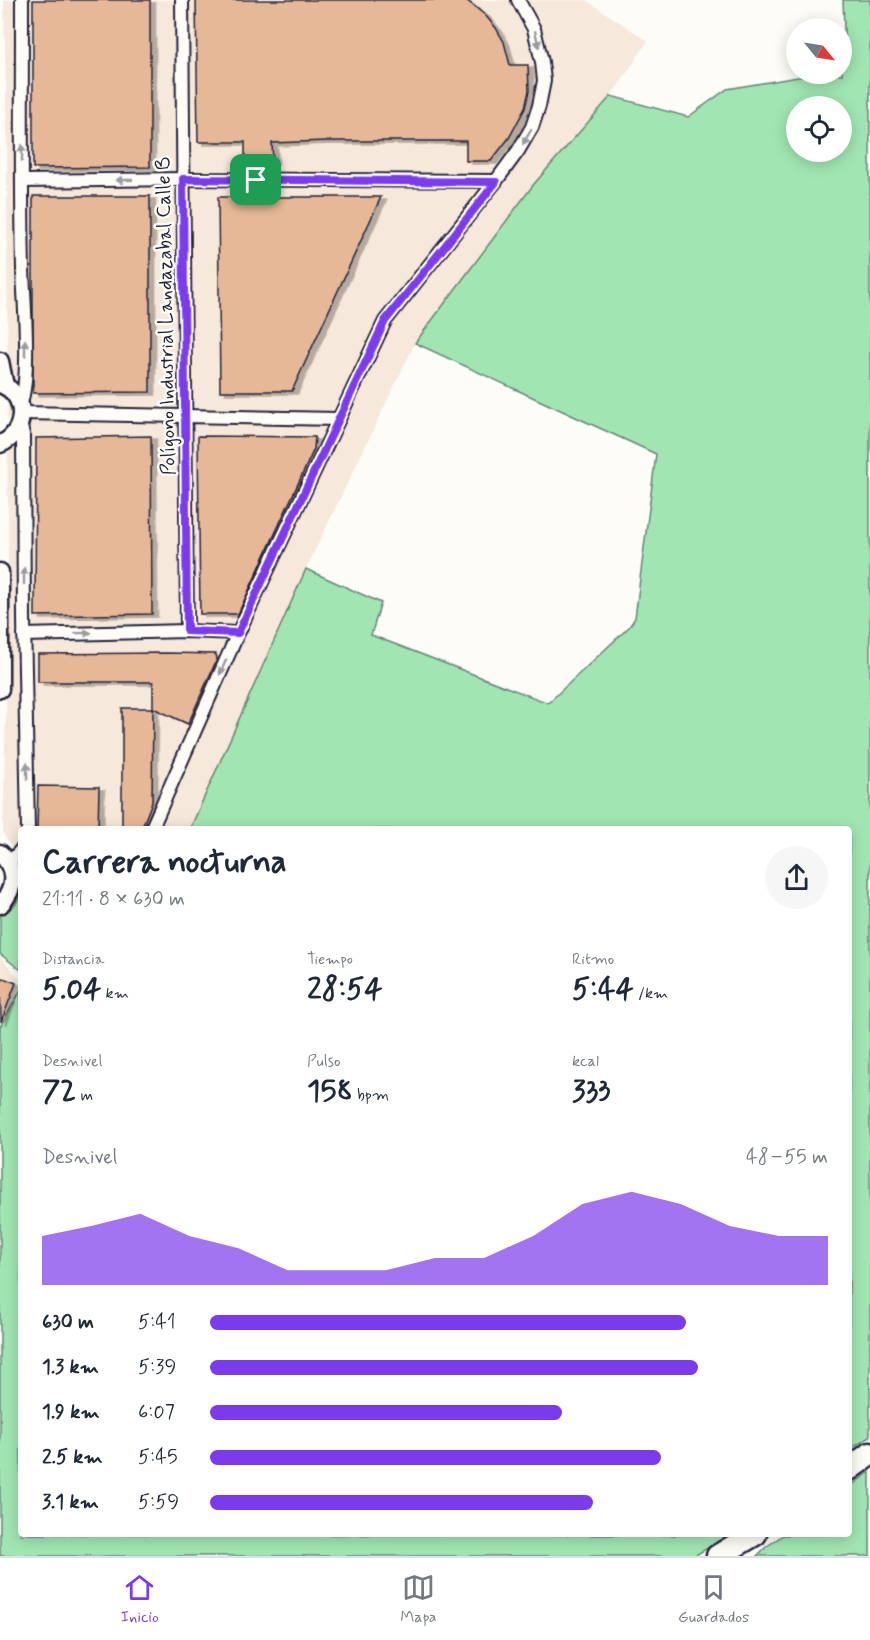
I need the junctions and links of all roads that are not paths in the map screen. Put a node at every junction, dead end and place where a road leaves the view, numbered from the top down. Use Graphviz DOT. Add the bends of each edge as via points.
graph roads {
  1 [pos="22,0"];
  2 [pos="182,0"];
  3 [pos="518,0"];
  4 [pos="183,179"];
  5 [pos="22,181"];
  6 [pos="496,182"];
  7 [pos="0,361"];
  8 [pos="2,385"];
  9 [pos="21,414"];
  10 [pos="186,416"];
  11 [pos="338,419"];
  12 [pos="2,447"];
  13 [pos="0,572"];
  14 [pos="187,631"];
  15 [pos="238,633"];
  16 [pos="24,635"];
  17 [pos="0,689"];
  18 [pos="28,826"];
  19 [pos="154,826"];
  20 [pos="10,861"];
  21 [pos="0,905"];
  22 [pos="870,1454"];
  23 [pos="852,1467"];
  24 [pos="745,1544"];
  25 [pos="718,1556"];
  5 -- 1 [label="street, one-way"];
  2 -- 4 [label="street, Polígono Industrial Landazabal Calle B"];
  3 -- 6 [label="street, one-way" via="534,29 544,81 532,127"];
  4 -- 5 [label="street, one-way"];
  4 -- 6 [label="street"];
  4 -- 10 [label="street, Polígono Industrial Landazabal Calle B"];
  9 -- 5 [label="street, one-way" via="25,396"];
  6 -- 11 [label="street" via="385,321"];
  7 -- 8 [label="main road"];
  8 -- 9 [label="main road" via="17,398"];
  9 -- 10 [label="street"];
  9 -- 12 [label="main road" via="16,431"];
  16 -- 9 [label="street, one-way"];
  10 -- 11 [label="street"];
  10 -- 14 [label="street, Polígono Industrial Landazabal Calle B"];
  11 -- 15 [label="street"];
  13 -- 17 [label="main road"];
  14 -- 15 [label="street"];
  16 -- 14 [label="street, one-way"];
  15 -- 19 [label="street, one-way"];
  18 -- 16 [label="street, one-way"];
  20 -- 21 [label="main road" via="11,892"];
  22 -- 23 [label="highway"];
  24 -- 25 [label="highway"];
}
